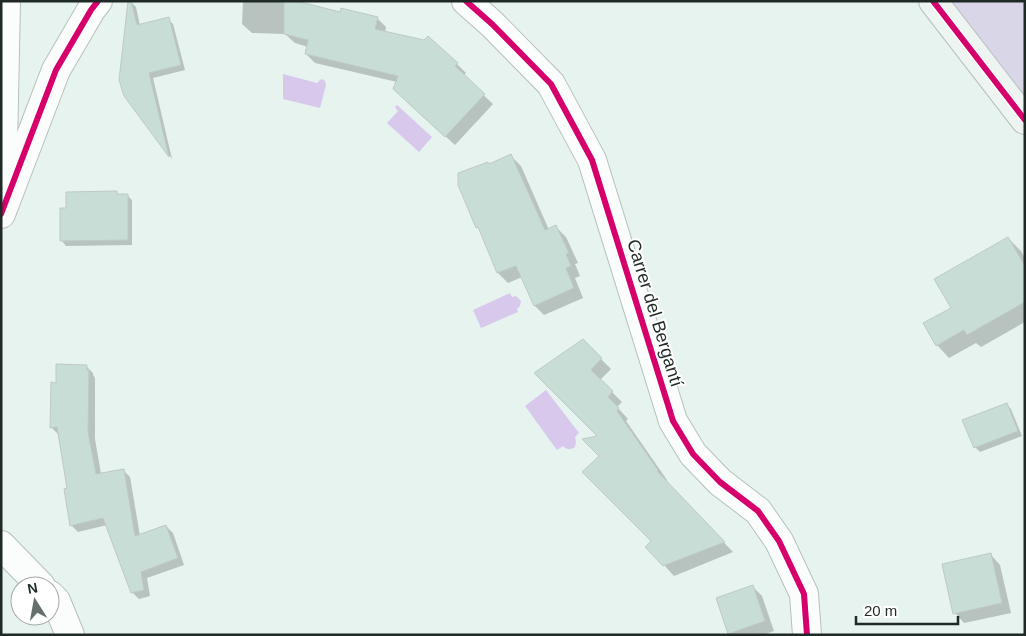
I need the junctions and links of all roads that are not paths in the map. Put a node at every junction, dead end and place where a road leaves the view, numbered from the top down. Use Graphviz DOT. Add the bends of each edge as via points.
graph roads {
  1 [pos="6,1"];
  2 [pos="98,1"];
  3 [pos="466,1"];
  4 [pos="933,1"];
  5 [pos="1025,120"];
  6 [pos="1,214"];
  7 [pos="1,545"];
  8 [pos="31,576"];
  9 [pos="60,611"];
  10 [pos="70,635"];
  11 [pos="807,635"];
  1 -- 6 [label="street"];
  2 -- 6 [label="street" via="56,70"];
  3 -- 11 [label="street, Carrer del Bergantí" via="551,84 592,160 673,421 693,454 720,482 758,511 779,541 804,594"];
  4 -- 5 [label="street"];
  7 -- 8 [label="street"];
  9 -- 10 [label="street"];
}
